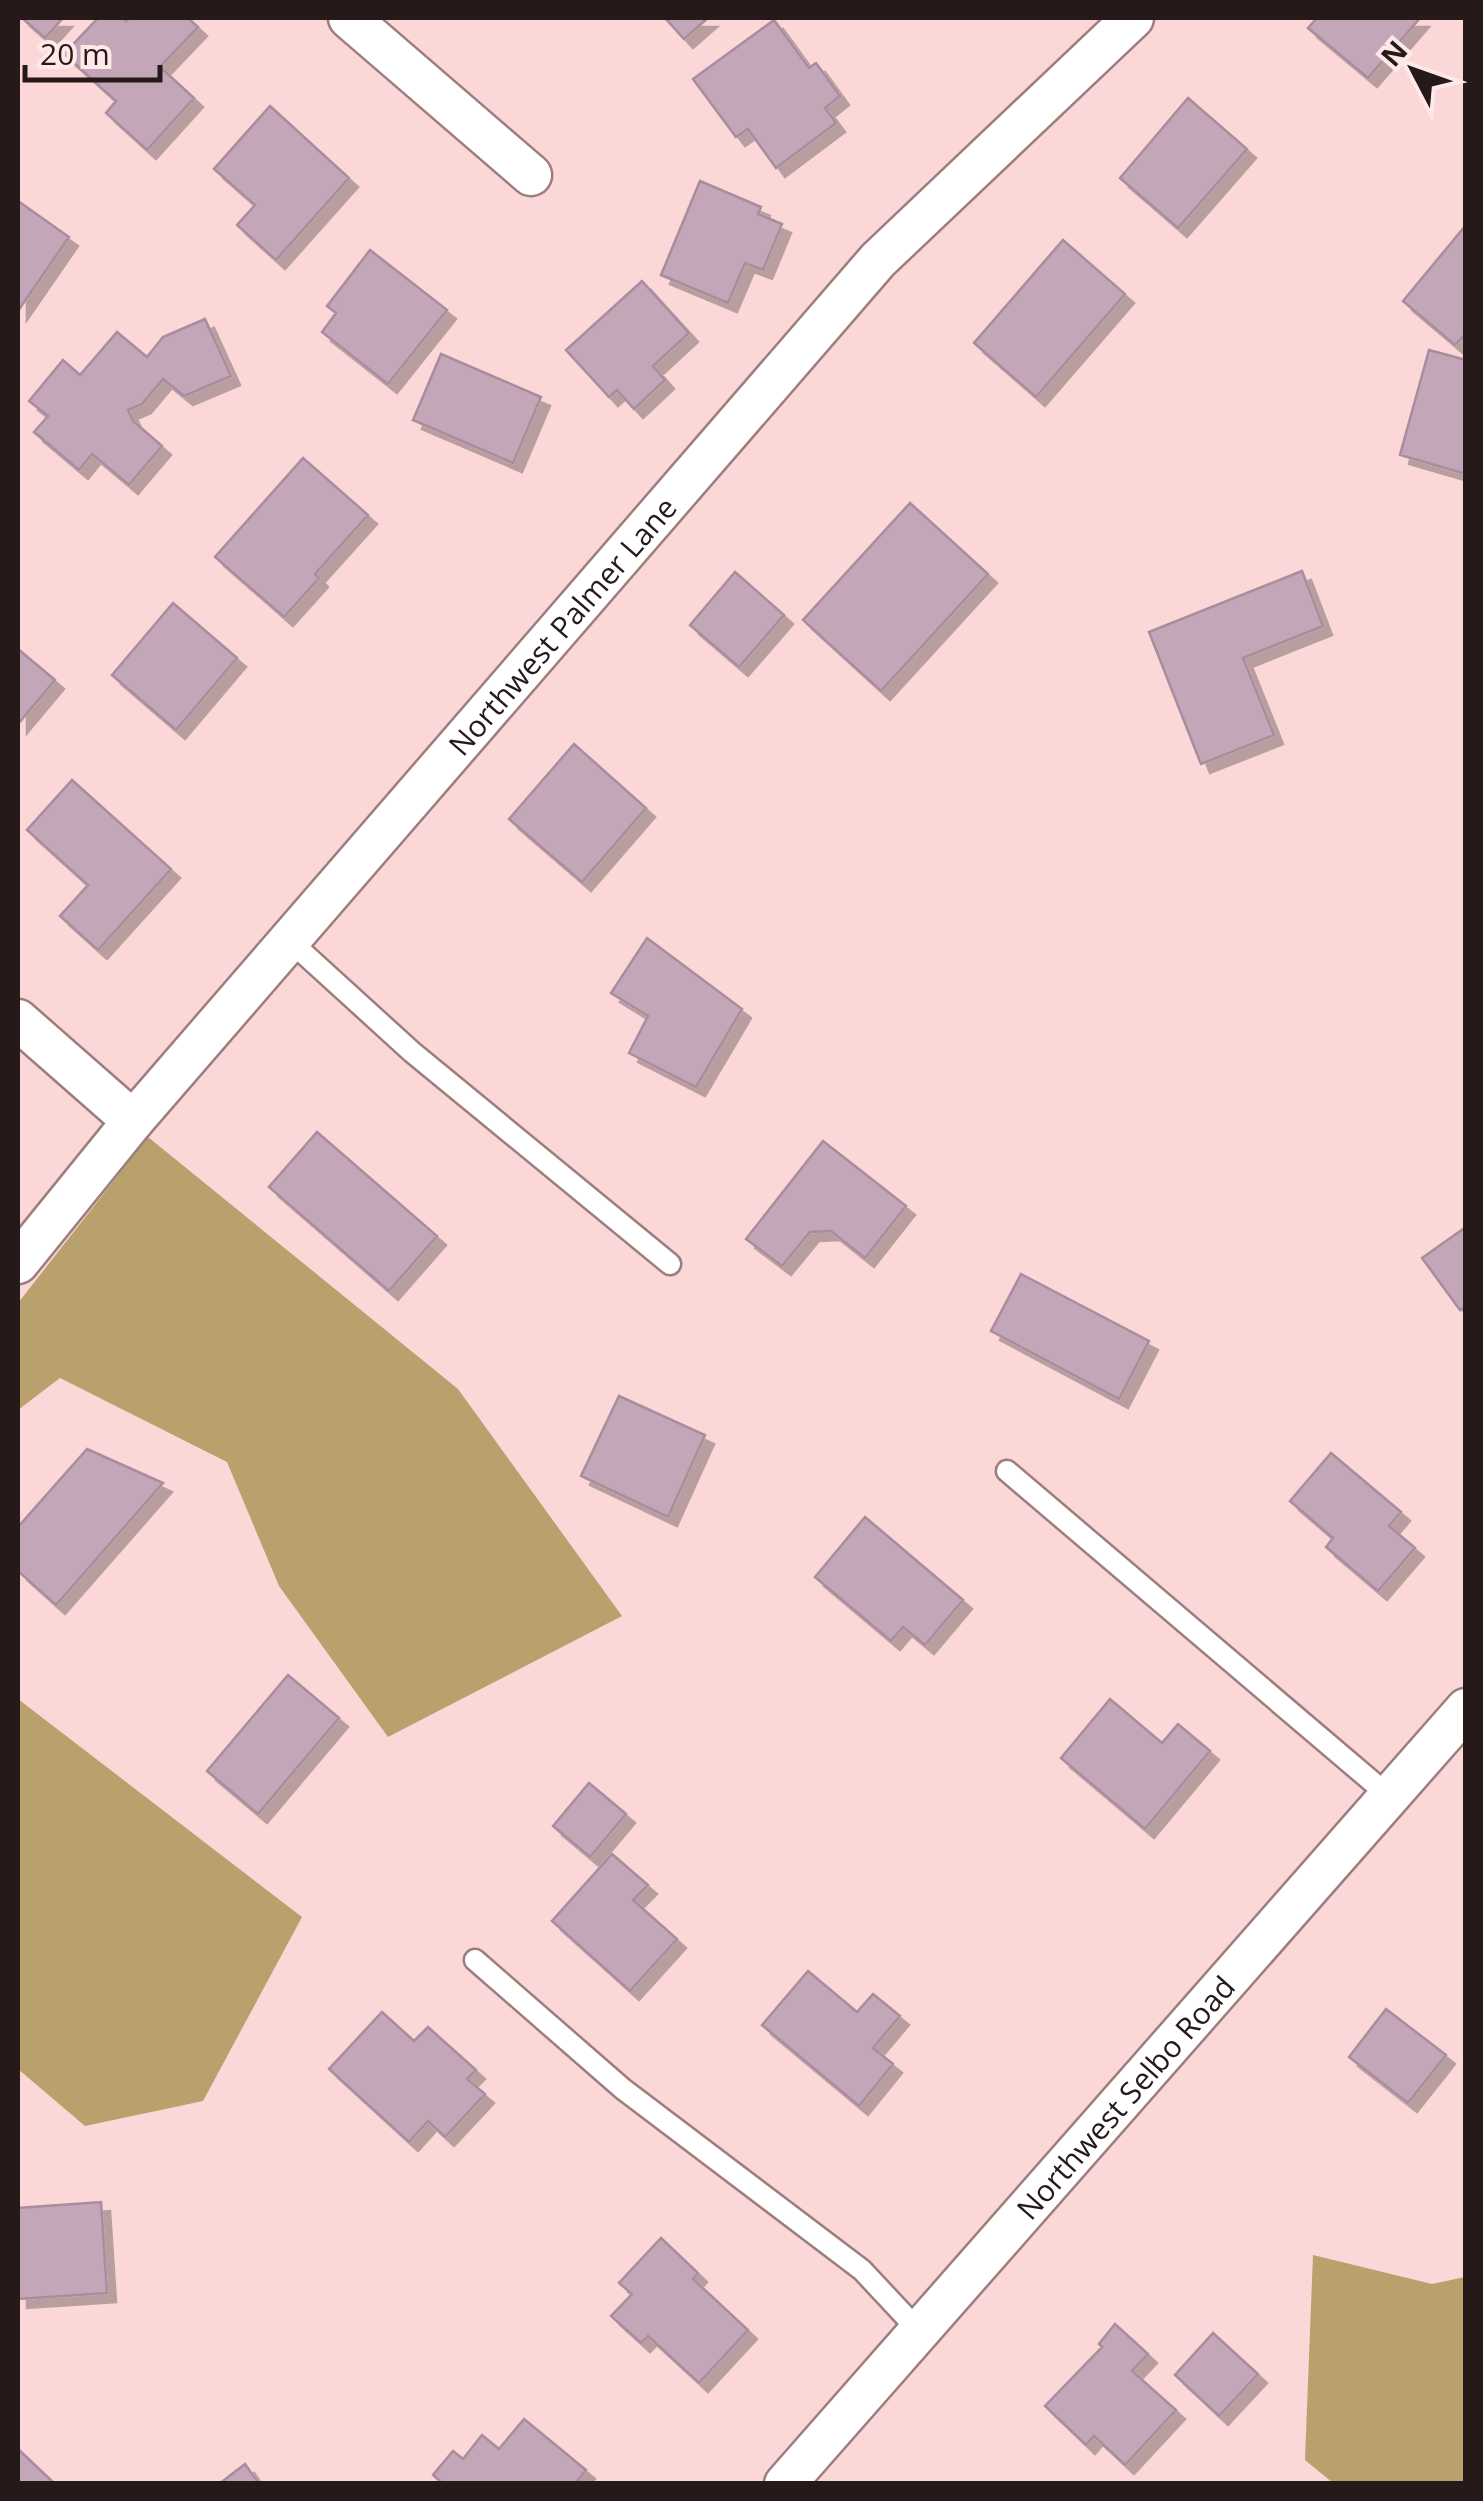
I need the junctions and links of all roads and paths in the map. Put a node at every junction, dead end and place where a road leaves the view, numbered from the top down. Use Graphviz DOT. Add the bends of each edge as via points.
graph roads {
  1 [pos="349,18"];
  2 [pos="1134,18"];
  3 [pos="531,175"];
  4 [pos="290,940"];
  5 [pos="18,1020"];
  6 [pos="133,1121"];
  7 [pos="18,1264"];
  8 [pos="670,1264"];
  9 [pos="1007,1471"];
  10 [pos="1466,1709"];
  11 [pos="1389,1796"];
  12 [pos="475,1960"];
  13 [pos="919,2331"];
  14 [pos="785,2484"];
  1 -- 3 [label="street"];
  2 -- 4 [label="street, Northwest Palmer Lane" via="878,260"];
  4 -- 6 [label="street, Northwest Palmer Lane"];
  4 -- 8 [label="lane" via="412,1052"];
  5 -- 6 [label="street"];
  6 -- 7 [label="street, Northwest Palmer Lane"];
  9 -- 11 [label="lane"];
  10 -- 11 [label="street, Northwest Selbo Road"];
  11 -- 13 [label="street, Northwest Selbo Road"];
  12 -- 13 [label="lane" via="623,2090 862,2270"];
  13 -- 14 [label="street, Northwest Selbo Road"];
}
